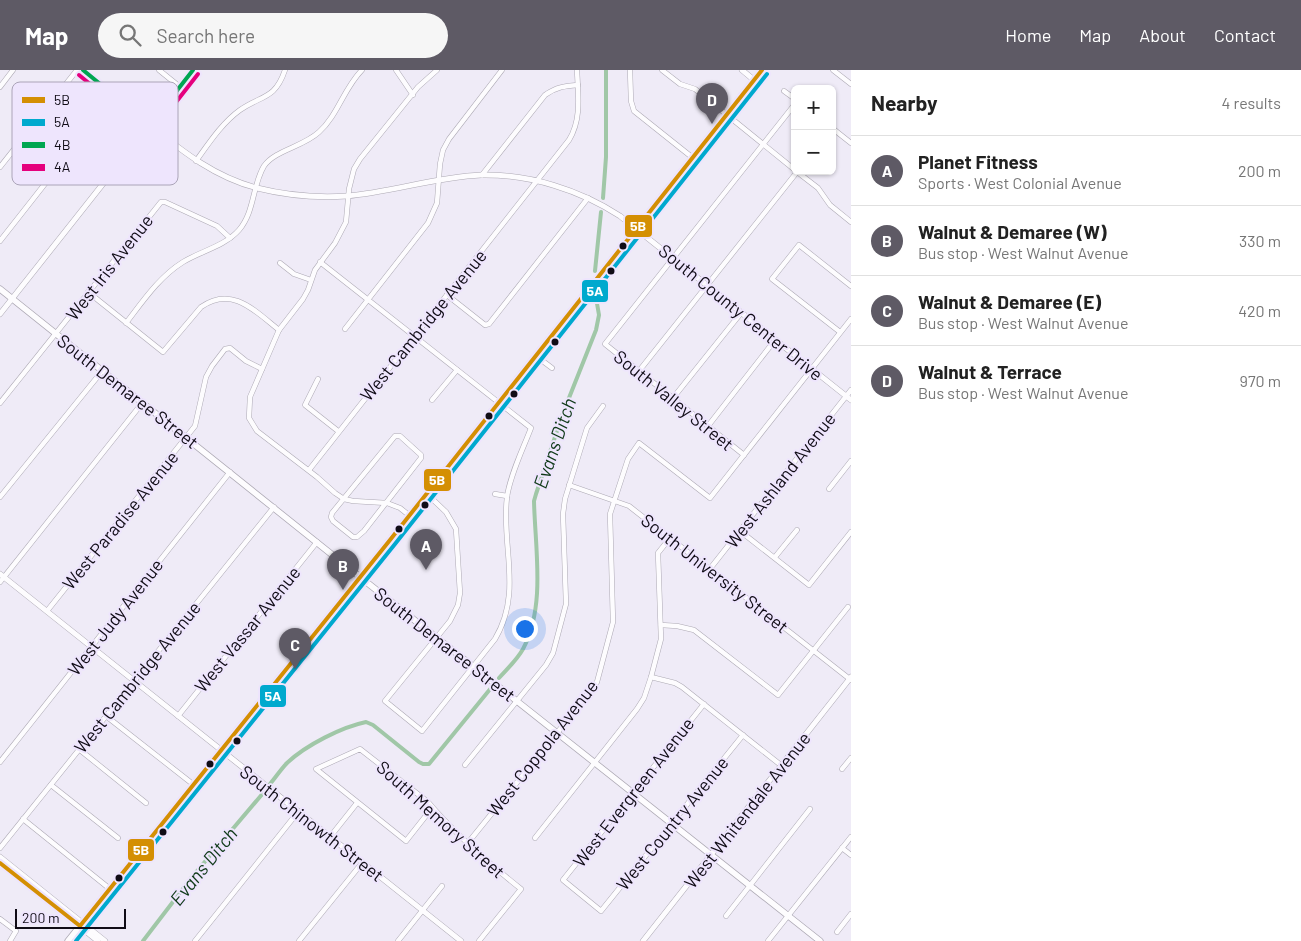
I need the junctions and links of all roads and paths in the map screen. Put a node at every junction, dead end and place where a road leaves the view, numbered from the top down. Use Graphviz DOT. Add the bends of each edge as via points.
graph roads {
  1 [pos="13,70"];
  2 [pos="77,70"];
  3 [pos="83,70"];
  4 [pos="159,70"];
  5 [pos="193,70"];
  6 [pos="285,70"];
  7 [pos="362,70"];
  8 [pos="396,70"];
  9 [pos="437,70"];
  10 [pos="502,70"];
  11 [pos="578,70"];
  12 [pos="630,70"];
  13 [pos="662,70"];
  14 [pos="742,70"];
  15 [pos="762,70"];
  16 [pos="833,70"];
  17 [pos="754,80"];
  18 [pos="67,82"];
  19 [pos="97,82"];
  20 [pos="174,82"];
  21 [pos="851,84"];
  22 [pos="578,85"];
  23 [pos="0,87"];
  24 [pos="180,87"];
  25 [pos="178,90"];
  26 [pos="784,91"];
  27 [pos="412,94"];
  28 [pos="791,96"];
  29 [pos="791,109"];
  30 [pos="727,115"];
  31 [pos="835,130"];
  32 [pos="851,143"];
  33 [pos="762,145"];
  34 [pos="178,146"];
  35 [pos="12,152"];
  36 [pos="693,158"];
  37 [pos="196,160"];
  38 [pos="0,167"];
  39 [pos="791,167"];
  40 [pos="482,175"];
  41 [pos="793,175"];
  42 [pos="801,175"];
  43 [pos="439,181"];
  44 [pos="537,181"];
  45 [pos="44,185"];
  46 [pos="102,185"];
  47 [pos="256,188"];
  48 [pos="348,196"];
  49 [pos="588,198"];
  50 [pos="851,222"];
  51 [pos="0,229"];
  52 [pos="637,229"];
  53 [pos="6,234"];
  54 [pos="230,238"];
  55 [pos="0,241"];
  56 [pos="673,258"];
  57 [pos="320,262"];
  58 [pos="280,263"];
  59 [pos="310,280"];
  60 [pos="707,285"];
  61 [pos="851,286"];
  62 [pos="0,289"];
  63 [pos="88,292"];
  64 [pos="447,295"];
  65 [pos="12,298"];
  66 [pos="368,299"];
  67 [pos="742,313"];
  68 [pos="0,314"];
  69 [pos="851,319"];
  70 [pos="126,323"];
  71 [pos="345,328"];
  72 [pos="279,330"];
  73 [pos="840,332"];
  74 [pos="56,333"];
  75 [pos="414,336"];
  76 [pos="776,340"];
  77 [pos="536,356"];
  78 [pos="552,368"];
  79 [pos="262,369"];
  80 [pos="812,369"];
  81 [pos="103,370"];
  82 [pos="457,370"];
  83 [pos="638,371"];
  84 [pos="318,379"];
  85 [pos="851,390"];
  86 [pos="673,398"];
  87 [pos="849,398"];
  88 [pos="432,400"];
  89 [pos="143,402"];
  90 [pos="0,403"];
  91 [pos="499,403"];
  92 [pos="603,406"];
  93 [pos="708,426"];
  94 [pos="338,431"];
  95 [pos="187,437"];
  96 [pos="744,455"];
  97 [pos="851,461"];
  98 [pos="309,470"];
  99 [pos="230,472"];
  100 [pos="569,486"];
  101 [pos="828,489"];
  102 [pos="427,494"];
  103 [pos="495,494"];
  104 [pos="507,496"];
  105 [pos="0,497"];
  106 [pos="344,499"];
  107 [pos="614,500"];
  108 [pos="386,503"];
  109 [pos="274,507"];
  110 [pos="410,516"];
  111 [pos="796,530"];
  112 [pos="740,531"];
  113 [pos="851,532"];
  114 [pos="670,538"];
  115 [pos="317,542"];
  116 [pos="775,558"];
  117 [pos="709,570"];
  118 [pos="1,577"];
  119 [pos="360,577"];
  120 [pos="848,607"];
  121 [pos="47,612"];
  122 [pos="661,625"];
  123 [pos="437,637"];
  124 [pos="91,647"];
  125 [pos="814,650"];
  126 [pos="473,666"];
  127 [pos="651,677"];
  128 [pos="851,679"];
  129 [pos="134,681"];
  130 [pos="517,701"];
  131 [pos="704,704"];
  132 [pos="106,716"];
  133 [pos="178,716"];
  134 [pos="558,733"];
  135 [pos="743,735"];
  136 [pos="80,750"];
  137 [pos="221,751"];
  138 [pos="851,758"];
  139 [pos="0,762"];
  140 [pos="595,763"];
  141 [pos="465,765"];
  142 [pos="782,766"];
  143 [pos="842,769"];
  144 [pos="51,785"];
  145 [pos="194,785"];
  146 [pos="634,793"];
  147 [pos="146,803"];
  148 [pos="357,803"];
  149 [pos="432,808"];
  150 [pos="810,809"];
  151 [pos="298,812"];
  152 [pos="23,819"];
  153 [pos="672,824"];
  154 [pos="851,836"];
  155 [pos="330,837"];
  156 [pos="118,838"];
  157 [pos="535,838"];
  158 [pos="467,844"];
  159 [pos="0,848"];
  160 [pos="842,848"];
  161 [pos="712,855"];
  162 [pos="851,855"];
  163 [pos="0,857"];
  164 [pos="0,863"];
  165 [pos="362,863"];
  166 [pos="442,886"];
  167 [pos="750,886"];
  168 [pos="110,889"];
  169 [pos="422,910"];
  170 [pos="602,911"];
  171 [pos="851,914"];
  172 [pos="726,916"];
  173 [pos="788,916"];
  174 [pos="0,919"];
  175 [pos="81,925"];
  176 [pos="837,932"];
  177 [pos="10,941"];
  178 [pos="68,941"];
  179 [pos="98,941"];
  180 [pos="105,941"];
  181 [pos="195,941"];
  182 [pos="300,941"];
  183 [pos="398,941"];
  184 [pos="461,941"];
  185 [pos="479,941"];
  186 [pos="643,941"];
  187 [pos="768,941"];
  188 [pos="820,941"];
  1 -- 23 [label="street"];
  2 -- 18 [label="street"];
  3 -- 19 [label="street, South County Center Drive"];
  4 -- 20 [label="street"];
  5 -- 24 [label="street"];
  6 -- 37 [label="street" via="275,89 240,110 222,126"];
  7 -- 47 [label="street" via="327,123 310,139 270,160 261,172"];
  8 -- 27 [label="street"];
  9 -- 27 [label="street"];
  10 -- 43 [label="street" via="449,139 443,150"];
  11 -- 22 [label="street, West Cambridge Avenue"];
  12 -- 36 [label="street" via="631,101 636,113"];
  13 -- 30 [label="street"];
  14 -- 17 [label="street"];
  15 -- 17 [label="main road"];
  16 -- 21 [label="street"];
  17 -- 30 [label="main road"];
  22 -- 40 [label="street" via="562,86 545,95"];
  22 -- 44 [label="street, West Cambridge Avenue" via="575,131"];
  24 -- 25 [label="street"];
  26 -- 28 [label="street"];
  27 -- 48 [label="street" via="360,159 354,169"];
  29 -- 33 [label="street"];
  30 -- 33 [label="street"];
  30 -- 36 [label="main road"];
  31 -- 32 [label="street"];
  33 -- 39 [label="street"];
  33 -- 56 [label="street"];
  34 -- 37 [label="street, South County Center Drive"];
  35 -- 38 [label="street"];
  36 -- 52 [label="main road"];
  37 -- 47 [label="street, South County Center Drive" via="219,174"];
  40 -- 43 [label="street, South County Center Drive"];
  40 -- 44 [label="street, South County Center Drive"];
  41 -- 60 [label="street"];
  42 -- 50 [label="street"];
  43 -- 48 [label="street, South County Center Drive"];
  43 -- 66 [label="street" via="437,202 428,223"];
  44 -- 49 [label="street, South County Center Drive"];
  44 -- 64 [label="street, West Cambridge Avenue"];
  45 -- 53 [label="street"];
  46 -- 65 [label="street"];
  47 -- 48 [label="street, South County Center Drive" via="307,196"];
  47 -- 54 [label="street" via="247,220"];
  48 -- 57 [label="street" via="346,222"];
  49 -- 52 [label="street, South County Center Drive"];
  49 -- 64 [label="street" via="487,325"];
  51 -- 53 [label="street"];
  52 -- 56 [label="street, South County Center Drive"];
  52 -- 77 [label="main road"];
  53 -- 55 [label="street"];
  54 -- 63 [label="street, West Iris Avenue" via="217,226 161,202"];
  54 -- 70 [label="street" via="171,271"];
  56 -- 60 [label="street, South County Center Drive"];
  56 -- 83 [label="street, South Valley Street" via="605,344"];
  57 -- 59 [label="street"];
  57 -- 66 [label="street"];
  58 -- 59 [label="street" via="294,274"];
  59 -- 72 [label="street" via="303,299"];
  60 -- 67 [label="street, South County Center Drive"];
  60 -- 83 [label="street"];
  61 -- 73 [label="street" via="800,245 772,279"];
  62 -- 65 [label="main road, South Demaree Street"];
  63 -- 70 [label="street"];
  63 -- 74 [label="street, West Iris Avenue"];
  64 -- 75 [label="street, West Cambridge Avenue"];
  65 -- 68 [label="street"];
  65 -- 74 [label="main road, South Demaree Street"];
  66 -- 71 [label="street"];
  66 -- 75 [label="street"];
  67 -- 76 [label="street, South County Center Drive"];
  67 -- 86 [label="street"];
  69 -- 73 [label="street"];
  70 -- 72 [label="street" via="163,352 201,307 221,298 239,300"];
  72 -- 79 [label="street"];
  73 -- 80 [label="street"];
  74 -- 81 [label="main road, South Demaree Street"];
  74 -- 90 [label="street, West Iris Avenue"];
  75 -- 82 [label="street"];
  75 -- 94 [label="street, West Cambridge Avenue"];
  76 -- 80 [label="street, South County Center Drive"];
  76 -- 93 [label="street"];
  77 -- 78 [label="street"];
  77 -- 91 [label="main road"];
  79 -- 95 [label="street, West Paradise Avenue" via="227,348 209,370 197,420"];
  79 -- 98 [label="street" via="250,396 249,418 257,431"];
  80 -- 87 [label="street, South County Center Drive"];
  80 -- 96 [label="street"];
  81 -- 89 [label="main road, South Demaree Street"];
  81 -- 105 [label="street"];
  82 -- 88 [label="street"];
  82 -- 91 [label="street"];
  83 -- 86 [label="street, South Valley Street"];
  84 -- 94 [label="street" via="305,405"];
  85 -- 87 [label="street, West Ashland Avenue"];
  86 -- 93 [label="street, South Valley Street"];
  87 -- 112 [label="street, West Ashland Avenue"];
  89 -- 95 [label="main road, South Demaree Street"];
  89 -- 118 [label="street"];
  91 -- 102 [label="main road"];
  91 -- 104 [label="street" via="531,428"];
  92 -- 100 [label="street" via="587,428"];
  93 -- 96 [label="street, South Valley Street"];
  94 -- 98 [label="street, West Cambridge Avenue"];
  95 -- 99 [label="main road, South Demaree Street"];
  95 -- 121 [label="street, West Paradise Avenue"];
  96 -- 107 [label="street, West Coppola Avenue" via="710,498 639,443 628,459"];
  97 -- 101 [label="street"];
  98 -- 106 [label="street"];
  99 -- 109 [label="main road, South Demaree Street"];
  99 -- 124 [label="street, West Judy Avenue"];
  100 -- 107 [label="street, South University Street"];
  100 -- 130 [label="street" via="563,514 564,615 550,659"];
  102 -- 110 [label="main road"];
  102 -- 123 [label="street" via="446,512 457,536 458,605"];
  103 -- 104 [label="street"];
  104 -- 126 [label="street" via="510,588 507,613 495,639"];
  106 -- 108 [label="street"];
  106 -- 108 [label="street" via="331,517 351,536 357,537"];
  106 -- 108 [label="street" via="392,439 400,436 418,451 421,458"];
  107 -- 114 [label="street, South University Street" via="628,506"];
  107 -- 134 [label="street, West Coppola Avenue" via="610,520 612,627 597,682"];
  108 -- 110 [label="street"];
  109 -- 115 [label="main road, South Demaree Street"];
  109 -- 129 [label="street, West Cambridge Avenue"];
  110 -- 119 [label="main road"];
  111 -- 116 [label="street"];
  112 -- 116 [label="street"];
  112 -- 117 [label="street, West Ashland Avenue"];
  113 -- 116 [label="street" via="809,585"];
  114 -- 117 [label="street, South University Street"];
  114 -- 122 [label="street" via="658,553"];
  115 -- 119 [label="main road, South Demaree Street"];
  115 -- 133 [label="street, West Vassar Avenue"];
  117 -- 125 [label="street, South University Street"];
  118 -- 121 [label="street, South Chinowth Street"];
  119 -- 123 [label="main road, South Demaree Street"];
  119 -- 137 [label="main road"];
  120 -- 125 [label="street"];
  121 -- 124 [label="street, South Chinowth Street"];
  122 -- 125 [label="street" via="694,630 778,695"];
  122 -- 127 [label="street" via="660,646"];
  123 -- 126 [label="main road, South Demaree Street"];
  123 -- 126 [label="street" via="385,701 422,731"];
  124 -- 129 [label="street, South Chinowth Street"];
  124 -- 139 [label="street, West Judy Avenue"];
  125 -- 128 [label="street, South University Street"];
  126 -- 130 [label="main road, South Demaree Street"];
  127 -- 131 [label="street" via="675,683"];
  127 -- 140 [label="street" via="641,704"];
  128 -- 142 [label="street, West Whitendale Avenue"];
  129 -- 132 [label="street, West Cambridge Avenue"];
  129 -- 133 [label="street, South Chinowth Street"];
  130 -- 134 [label="main road, South Demaree Street"];
  130 -- 141 [label="street"];
  131 -- 135 [label="street"];
  131 -- 146 [label="street, West Evergreen Avenue"];
  132 -- 136 [label="street, West Cambridge Avenue"];
  132 -- 145 [label="street"];
  133 -- 137 [label="street, South Chinowth Street"];
  134 -- 140 [label="main road, South Demaree Street"];
  134 -- 158 [label="street, West Coppola Avenue"];
  135 -- 142 [label="street"];
  135 -- 153 [label="street, West Country Avenue"];
  136 -- 144 [label="street, West Cambridge Avenue"];
  136 -- 147 [label="street"];
  137 -- 145 [label="main road"];
  137 -- 151 [label="street, South Chinowth Street"];
  138 -- 143 [label="street"];
  140 -- 146 [label="main road, South Demaree Street"];
  140 -- 157 [label="street"];
  142 -- 161 [label="street, West Whitendale Avenue"];
  144 -- 152 [label="street, West Cambridge Avenue"];
  144 -- 156 [label="street"];
  145 -- 168 [label="main road"];
  146 -- 153 [label="main road, South Demaree Street"];
  146 -- 170 [label="street, West Evergreen Avenue" via="563,880"];
  148 -- 149 [label="street" via="406,841"];
  148 -- 149 [label="street, South Memory Street" via="316,769 360,749"];
  148 -- 155 [label="street"];
  149 -- 158 [label="street, South Memory Street"];
  150 -- 167 [label="street"];
  151 -- 155 [label="street, South Chinowth Street"];
  151 -- 181 [label="street"];
  152 -- 159 [label="street, West Cambridge Avenue"];
  152 -- 168 [label="street"];
  153 -- 161 [label="main road, South Demaree Street"];
  153 -- 170 [label="street, West Country Avenue"];
  154 -- 160 [label="street"];
  155 -- 165 [label="street, South Chinowth Street"];
  158 -- 185 [label="street, South Memory Street" via="520,889"];
  160 -- 162 [label="street"];
  160 -- 173 [label="street"];
  161 -- 167 [label="main road, South Demaree Street"];
  161 -- 186 [label="street, West Whitendale Avenue"];
  163 -- 175 [label="street"];
  164 -- 175 [label="street"];
  165 -- 169 [label="street, South Chinowth Street"];
  165 -- 182 [label="street"];
  166 -- 169 [label="street"];
  167 -- 172 [label="street"];
  167 -- 173 [label="main road, South Demaree Street"];
  168 -- 175 [label="main road"];
  169 -- 183 [label="street"];
  169 -- 184 [label="street, South Chinowth Street"];
  171 -- 176 [label="street"];
  173 -- 187 [label="street"];
  173 -- 188 [label="main road, South Demaree Street"];
  174 -- 177 [label="street" via="16,931"];
  175 -- 178 [label="main road"];
  175 -- 179 [label="street"];
  175 -- 180 [label="street"];
}
